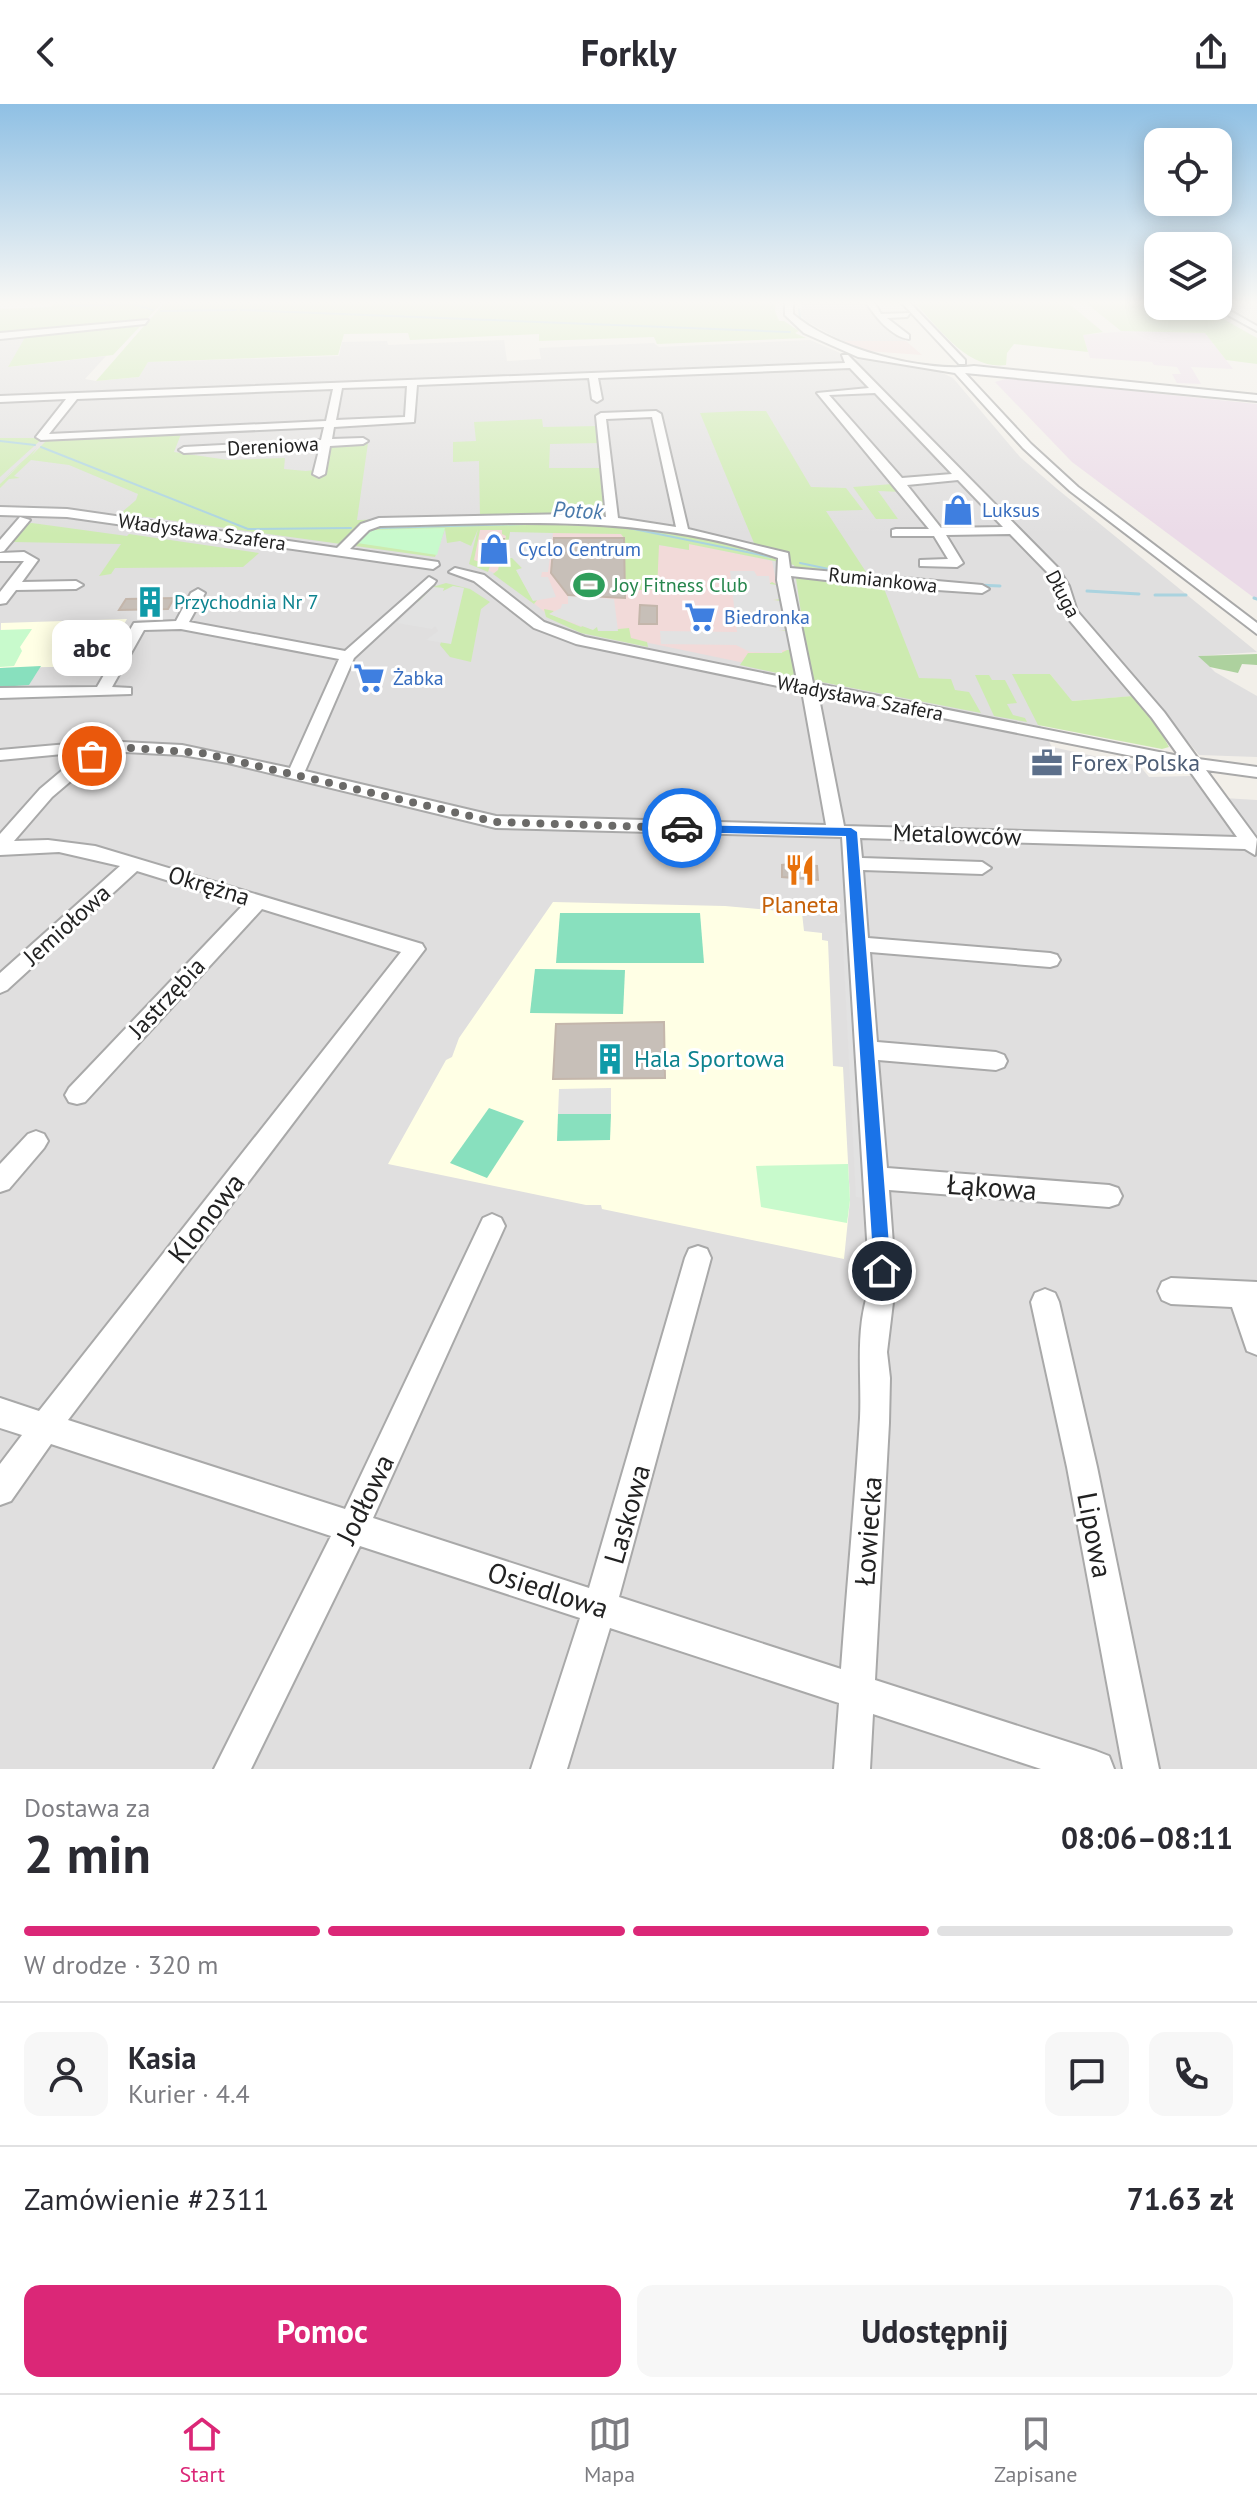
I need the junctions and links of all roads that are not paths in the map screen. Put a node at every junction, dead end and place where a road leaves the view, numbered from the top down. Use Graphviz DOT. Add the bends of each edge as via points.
graph roads {
  1 [pos="509,380"];
  2 [pos="594,380"];
  3 [pos="869,380"];
  4 [pos="972,380"];
  5 [pos="977,380"];
  6 [pos="1073,380"];
  7 [pos="980,382"];
  8 [pos="412,384"];
  9 [pos="338,387"];
  10 [pos="877,390"];
  11 [pos="73,397"];
  12 [pos="1257,398"];
  13 [pos="0,399"];
  14 [pos="597,399"];
  15 [pos="258,415"];
  16 [pos="230,416"];
  17 [pos="215,417"];
  18 [pos="173,419"];
  19 [pos="330,424"];
  20 [pos="254,428"];
  21 [pos="166,431"];
  22 [pos="363,441"];
  23 [pos="325,443"];
  24 [pos="184,450"];
  25 [pos="319,474"];
  26 [pos="963,476"];
  27 [pos="900,482"];
  28 [pos="1105,508"];
  29 [pos="0,511"];
  30 [pos="24,520"];
  31 [pos="612,521"];
  32 [pos="1016,530"];
  33 [pos="683,532"];
  34 [pos="939,532"];
  35 [pos="896,533"];
  36 [pos="0,548"];
  37 [pos="341,551"];
  38 [pos="0,557"];
  39 [pos="925,563"];
  40 [pos="785,570"];
  41 [pos="428,572"];
  42 [pos="76,585"];
  43 [pos="13,586"];
  44 [pos="982,589"];
  45 [pos="198,593"];
  46 [pos="1,600"];
  47 [pos="1257,618"];
  48 [pos="181,625"];
  49 [pos="1257,630"];
  50 [pos="348,656"];
  51 [pos="807,688"];
  52 [pos="103,690"];
  53 [pos="126,691"];
  54 [pos="0,693"];
  55 [pos="102,746"];
  56 [pos="0,755"];
  57 [pos="1194,764"];
  58 [pos="1257,772"];
  59 [pos="295,773"];
  60 [pos="844,832"];
  61 [pos="0,847"];
  62 [pos="1254,848"];
  63 [pos="134,864"];
  64 [pos="854,864"];
  65 [pos="982,868"];
  66 [pos="258,901"];
  67 [pos="860,944"];
  68 [pos="415,949"];
  69 [pos="1050,960"];
  70 [pos="0,985"];
  71 [pos="866,1050"];
  72 [pos="996,1061"];
  73 [pos="77,1095"];
  74 [pos="36,1141"];
  75 [pos="875,1178"];
  76 [pos="0,1181"];
  77 [pos="1109,1196"];
  78 [pos="492,1226"];
  79 [pos="698,1258"];
  80 [pos="1171,1291"];
  81 [pos="1249,1295"];
  82 [pos="1045,1302"];
  83 [pos="1257,1341"];
  84 [pos="0,1413"];
  85 [pos="46,1428"];
  86 [pos="0,1490"];
  87 [pos="352,1528"];
  88 [pos="600,1606"];
  89 [pos="858,1691"];
  90 [pos="232,1769"];
  91 [pos="549,1769"];
  92 [pos="852,1769"];
  93 [pos="1096,1769"];
  94 [pos="1141,1769"];
  1 -- 8 [label="street"];
  2 -- 14 [label="street"];
  3 -- 10 [label="street, Długa"];
  4 -- 28 [label="street" via="1034,453"];
  5 -- 7 [label="street"];
  6 -- 12 [label="street"];
  7 -- 28 [label="street"];
  8 -- 9 [label="street"];
  8 -- 19 [label="street" via="410,420"];
  9 -- 11 [label="street"];
  9 -- 19 [label="street"];
  10 -- 26 [label="street, Długa"];
  10 -- 27 [label="street" via="822,393"];
  11 -- 13 [label="street"];
  11 -- 21 [label="street" via="41,437"];
  15 -- 20 [label="street"];
  16 -- 17 [label="street"];
  18 -- 21 [label="street"];
  19 -- 20 [label="street"];
  19 -- 23 [label="street"];
  20 -- 21 [label="street"];
  22 -- 23 [label="street, Dereniowa"];
  23 -- 24 [label="street, Dereniowa"];
  23 -- 25 [label="street"];
  26 -- 27 [label="street"];
  26 -- 32 [label="street, Długa"];
  27 -- 34 [label="street"];
  28 -- 47 [label="street"];
  28 -- 49 [label="street"];
  29 -- 37 [label="street, Władysława Szafera" via="79,514"];
  30 -- 36 [label="street"];
  31 -- 33 [label="street"];
  31 -- 33 [label="street" via="601,416 656,414"];
  31 -- 37 [label="street" via="379,522 365,527"];
  32 -- 34 [label="street"];
  32 -- 57 [label="street, Długa" via="1053,571 1078,623"];
  33 -- 40 [label="street" via="775,552 784,556"];
  34 -- 35 [label="street"];
  34 -- 39 [label="street" via="957,563"];
  37 -- 41 [label="street, Władysława Szafera" via="403,561"];
  38 -- 43 [label="street" via="32,560"];
  40 -- 44 [label="street, Rumiankowa"];
  40 -- 51 [label="street"];
  41 -- 50 [label="street"];
  41 -- 51 [label="street, Władysława Szafera" via="481,581 529,619 564,636"];
  42 -- 43 [label="street"];
  43 -- 46 [label="street"];
  45 -- 48 [label="street"];
  48 -- 50 [label="street"];
  48 -- 52 [label="street" via="139,626"];
  50 -- 59 [label="street"];
  51 -- 57 [label="street, Władysława Szafera"];
  51 -- 60 [label="street"];
  52 -- 53 [label="street"];
  52 -- 54 [label="street"];
  55 -- 56 [label="street, Metalowców"];
  55 -- 59 [label="street, Metalowców" via="202,753"];
  55 -- 61 [label="street" via="46,793"];
  57 -- 58 [label="street, Władysława Szafera"];
  57 -- 62 [label="street, Długa"];
  59 -- 60 [label="street, Metalowców" via="496,822"];
  60 -- 62 [label="street, Metalowców"];
  60 -- 64 [label="street"];
  61 -- 63 [label="street, Okrężna" via="60,846"];
  63 -- 66 [label="street, Okrężna"];
  63 -- 70 [label="street, Jemiołowa"];
  64 -- 65 [label="street"];
  64 -- 67 [label="street"];
  66 -- 68 [label="street, Okrężna"];
  66 -- 73 [label="street, Jastrzębia"];
  67 -- 69 [label="street"];
  67 -- 71 [label="street"];
  68 -- 85 [label="street, Klonowa"];
  71 -- 72 [label="street"];
  71 -- 75 [label="street"];
  74 -- 76 [label="street"];
  75 -- 77 [label="street, Łąkowa"];
  75 -- 89 [label="street, Łowiecka" via="882,1282 873,1352 876,1378"];
  78 -- 87 [label="street, Jodłowa"];
  79 -- 88 [label="street, Laskowa"];
  80 -- 81 [label="street"];
  81 -- 83 [label="street"];
  82 -- 94 [label="street, Lipowa"];
  84 -- 85 [label="street, Osiedlowa"];
  85 -- 86 [label="street, Klonowa"];
  85 -- 87 [label="street, Osiedlowa"];
  87 -- 88 [label="street, Osiedlowa"];
  87 -- 90 [label="street, Jodłowa"];
  88 -- 89 [label="street, Osiedlowa"];
  88 -- 91 [label="street, Laskowa"];
  89 -- 92 [label="street, Łowiecka"];
  89 -- 93 [label="street, Osiedlowa"];
}
